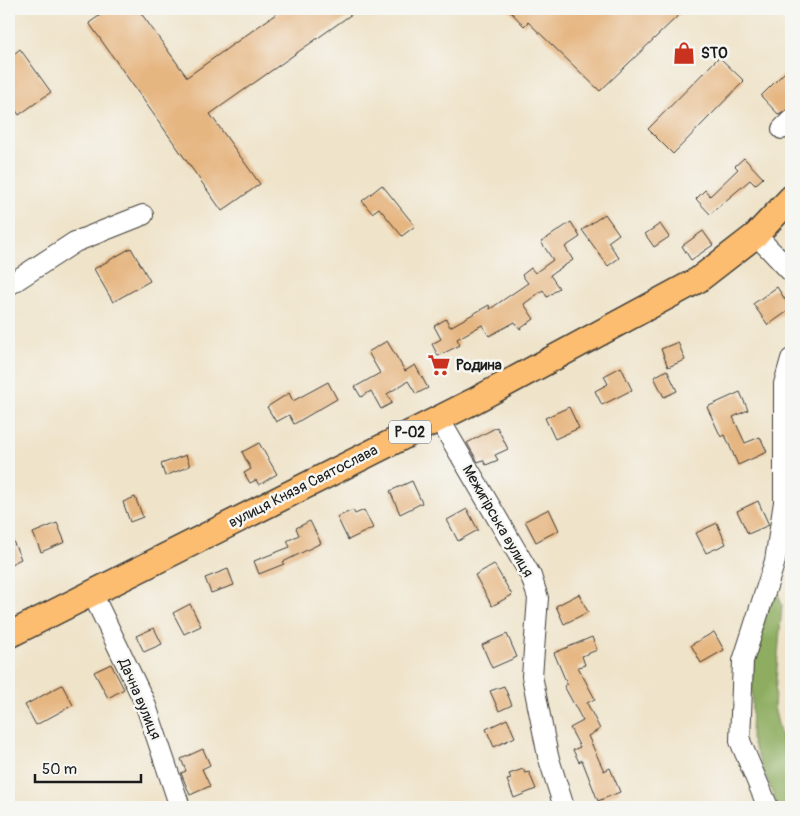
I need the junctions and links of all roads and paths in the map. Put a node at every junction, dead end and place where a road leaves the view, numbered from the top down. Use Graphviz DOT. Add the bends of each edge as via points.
graph roads {
  1 [pos="791,198"];
  2 [pos="144,215"];
  3 [pos="756,235"];
  4 [pos="791,272"];
  5 [pos="9,285"];
  6 [pos="791,359"];
  7 [pos="438,418"];
  8 [pos="788,447"];
  9 [pos="92,593"];
  10 [pos="9,635"];
  11 [pos="180,807"];
  12 [pos="564,807"];
  13 [pos="768,807"];
  1 -- 3 [label="main road, вулиця Князя Святослава / Р-02"];
  2 -- 5 [label="street" via="75,242"];
  3 -- 4 [label="street"];
  3 -- 7 [label="main road, вулиця Князя Святослава / Р-02" via="698,280"];
  6 -- 8 [label="street" via="784,384"];
  7 -- 9 [label="main road, вулиця Князя Святослава / Р-02"];
  7 -- 12 [label="street, Межигірська вулиця" via="521,558 538,598 532,676 544,738"];
  8 -- 13 [label="street" via="784,502 774,561 743,662 740,742"];
  9 -- 10 [label="main road, вулиця Князя Святослава / Р-02"];
  9 -- 11 [label="street, Дачна вулиця" via="145,703"];
}
